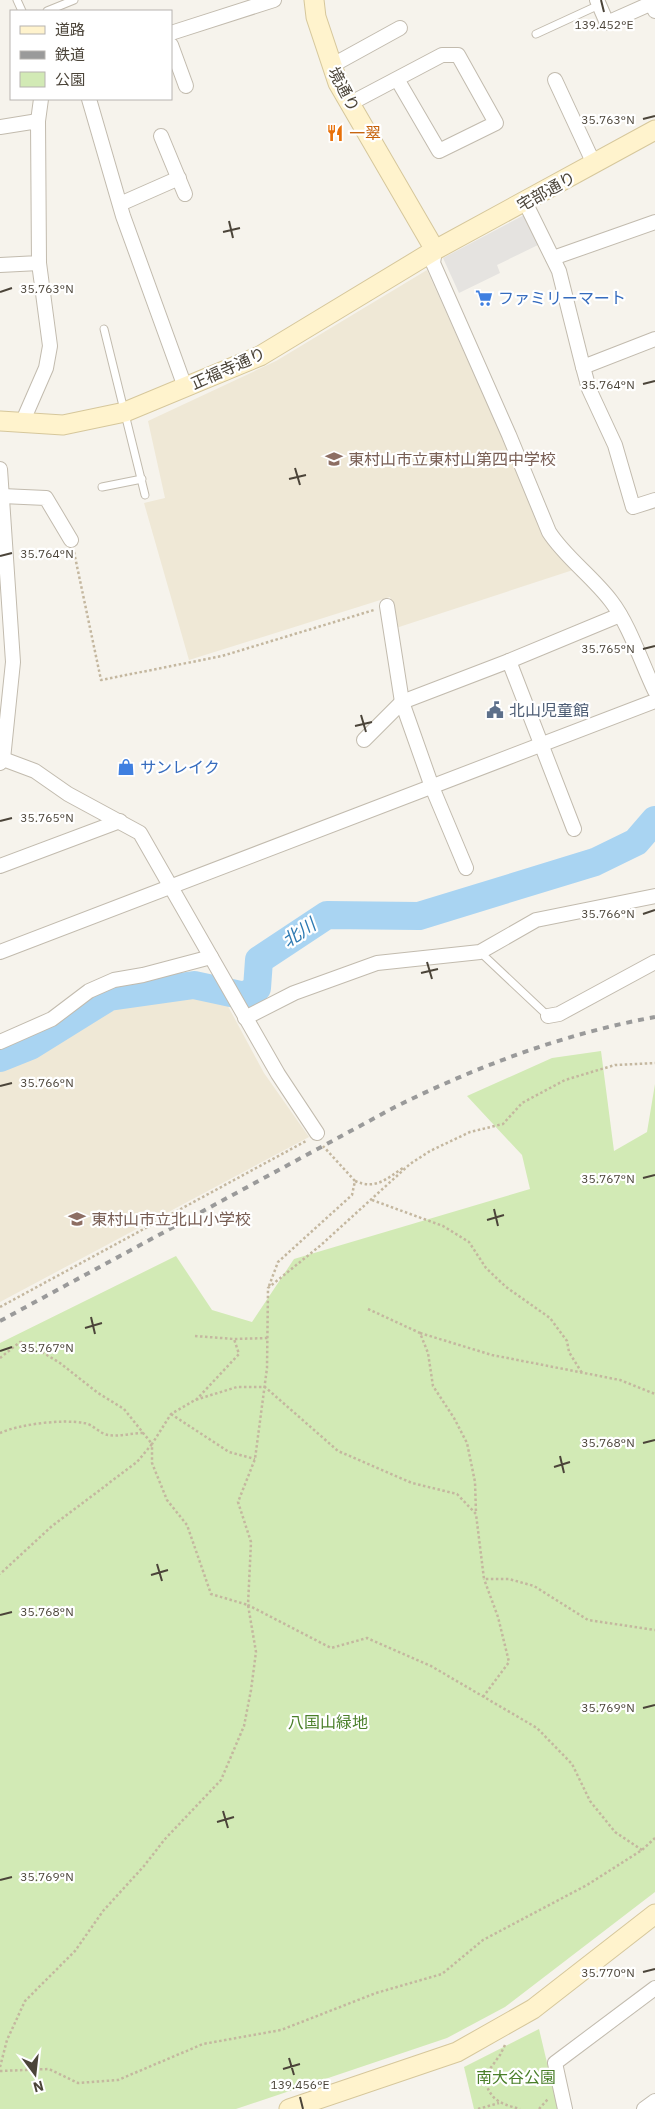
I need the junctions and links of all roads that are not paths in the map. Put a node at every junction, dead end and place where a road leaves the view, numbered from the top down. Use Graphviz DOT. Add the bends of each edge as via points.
graph roads {
  1 [pos="74,0"];
  2 [pos="274,0"];
  3 [pos="314,0"];
  4 [pos="598,3"];
  5 [pos="49,10"];
  6 [pos="655,11"];
  7 [pos="400,28"];
  8 [pos="172,32"];
  9 [pos="536,34"];
  10 [pos="172,48"];
  11 [pos="331,66"];
  12 [pos="397,79"];
  13 [pos="555,80"];
  14 [pos="186,86"];
  15 [pos="41,100"];
  16 [pos="89,100"];
  17 [pos="351,103"];
  18 [pos="38,121"];
  19 [pos="0,127"];
  20 [pos="654,134"];
  21 [pos="161,136"];
  22 [pos="594,164"];
  23 [pos="179,178"];
  24 [pos="185,194"];
  25 [pos="525,202"];
  26 [pos="120,204"];
  27 [pos="655,222"];
  28 [pos="435,250"];
  29 [pos="553,258"];
  30 [pos="39,263"];
  31 [pos="0,265"];
  32 [pos="104,329"];
  33 [pos="655,339"];
  34 [pos="583,367"];
  35 [pos="185,387"];
  36 [pos="124,412"];
  37 [pos="0,421"];
  38 [pos="22,423"];
  39 [pos="0,468"];
  40 [pos="142,479"];
  41 [pos="102,488"];
  42 [pos="146,495"];
  43 [pos="2,496"];
  44 [pos="655,500"];
  45 [pos="71,540"];
  46 [pos="387,606"];
  47 [pos="620,616"];
  48 [pos="509,662"];
  49 [pos="655,691"];
  50 [pos="655,701"];
  51 [pos="402,702"];
  52 [pos="364,740"];
  53 [pos="540,746"];
  54 [pos="2,761"];
  55 [pos="432,787"];
  56 [pos="120,821"];
  57 [pos="574,829"];
  58 [pos="0,866"];
  59 [pos="466,868"];
  60 [pos="172,888"];
  61 [pos="655,896"];
  62 [pos="0,952"];
  63 [pos="480,952"];
  64 [pos="655,962"];
  65 [pos="215,963"];
  66 [pos="548,1016"];
  67 [pos="245,1018"];
  68 [pos="0,1042"];
  69 [pos="315,1134"];
  70 [pos="655,1914"];
  71 [pos="655,1988"];
  72 [pos="655,2101"];
  73 [pos="289,2109"];
  74 [pos="565,2109"];
  75 [pos="644,2109"];
  1 -- 5 [label="lane"];
  2 -- 8 [label="street"];
  3 -- 11 [label="street, 境通り" via="316,18"];
  4 -- 6 [label="street" via="607,24 652,2"];
  4 -- 9 [label="lane"];
  7 -- 11 [label="street"];
  10 -- 14 [label="street"];
  11 -- 17 [label="street, 境通り"];
  12 -- 12 [label="street" via="442,55 458,55 496,123 439,151"];
  12 -- 17 [label="street"];
  13 -- 22 [label="street"];
  15 -- 18 [label="street"];
  16 -- 26 [label="street"];
  17 -- 28 [label="street, 境通り"];
  18 -- 19 [label="street"];
  18 -- 30 [label="street"];
  20 -- 22 [label="street, 宅部通り"];
  21 -- 23 [label="street"];
  22 -- 25 [label="street, 宅部通り"];
  23 -- 24 [label="street"];
  23 -- 26 [label="street"];
  25 -- 28 [label="street, 宅部通り"];
  25 -- 29 [label="street"];
  26 -- 35 [label="street"];
  27 -- 29 [label="street"];
  28 -- 35 [label="street, 正福寺通り" via="260,356"];
  28 -- 47 [label="street" via="433,263 549,532 602,590"];
  29 -- 34 [label="street"];
  30 -- 31 [label="street"];
  30 -- 38 [label="street" via="50,346 46,368"];
  32 -- 36 [label="lane"];
  33 -- 34 [label="street"];
  34 -- 44 [label="street" via="615,445 633,507"];
  35 -- 36 [label="street, 正福寺通り"];
  36 -- 38 [label="street, 正福寺通り" via="63,425"];
  36 -- 40 [label="lane"];
  37 -- 38 [label="street, 正福寺通り"];
  39 -- 43 [label="street"];
  40 -- 41 [label="lane"];
  40 -- 42 [label="lane"];
  43 -- 45 [label="street" via="46,498"];
  43 -- 54 [label="street" via="13,662"];
  46 -- 51 [label="street"];
  47 -- 48 [label="street"];
  47 -- 49 [label="street"];
  48 -- 51 [label="street"];
  48 -- 53 [label="street"];
  50 -- 53 [label="street"];
  51 -- 52 [label="street"];
  51 -- 55 [label="street"];
  53 -- 55 [label="street"];
  53 -- 57 [label="street"];
  54 -- 56 [label="street" via="35,771 68,794"];
  55 -- 59 [label="street"];
  55 -- 60 [label="street"];
  56 -- 58 [label="street"];
  56 -- 60 [label="street" via="140,833"];
  60 -- 62 [label="street"];
  60 -- 65 [label="street"];
  61 -- 63 [label="street" via="536,920"];
  63 -- 66 [label="lane"];
  63 -- 67 [label="street" via="377,963 294,993"];
  64 -- 66 [label="street" via="559,1014"];
  65 -- 67 [label="street"];
  65 -- 68 [label="street" via="114,980 89,991 52,1019"];
  67 -- 69 [label="street"];
  70 -- 73 [label="street" via="533,2009 457,2052"];
  71 -- 74 [label="street" via="554,2063"];
  72 -- 75 [label="street"];
}
